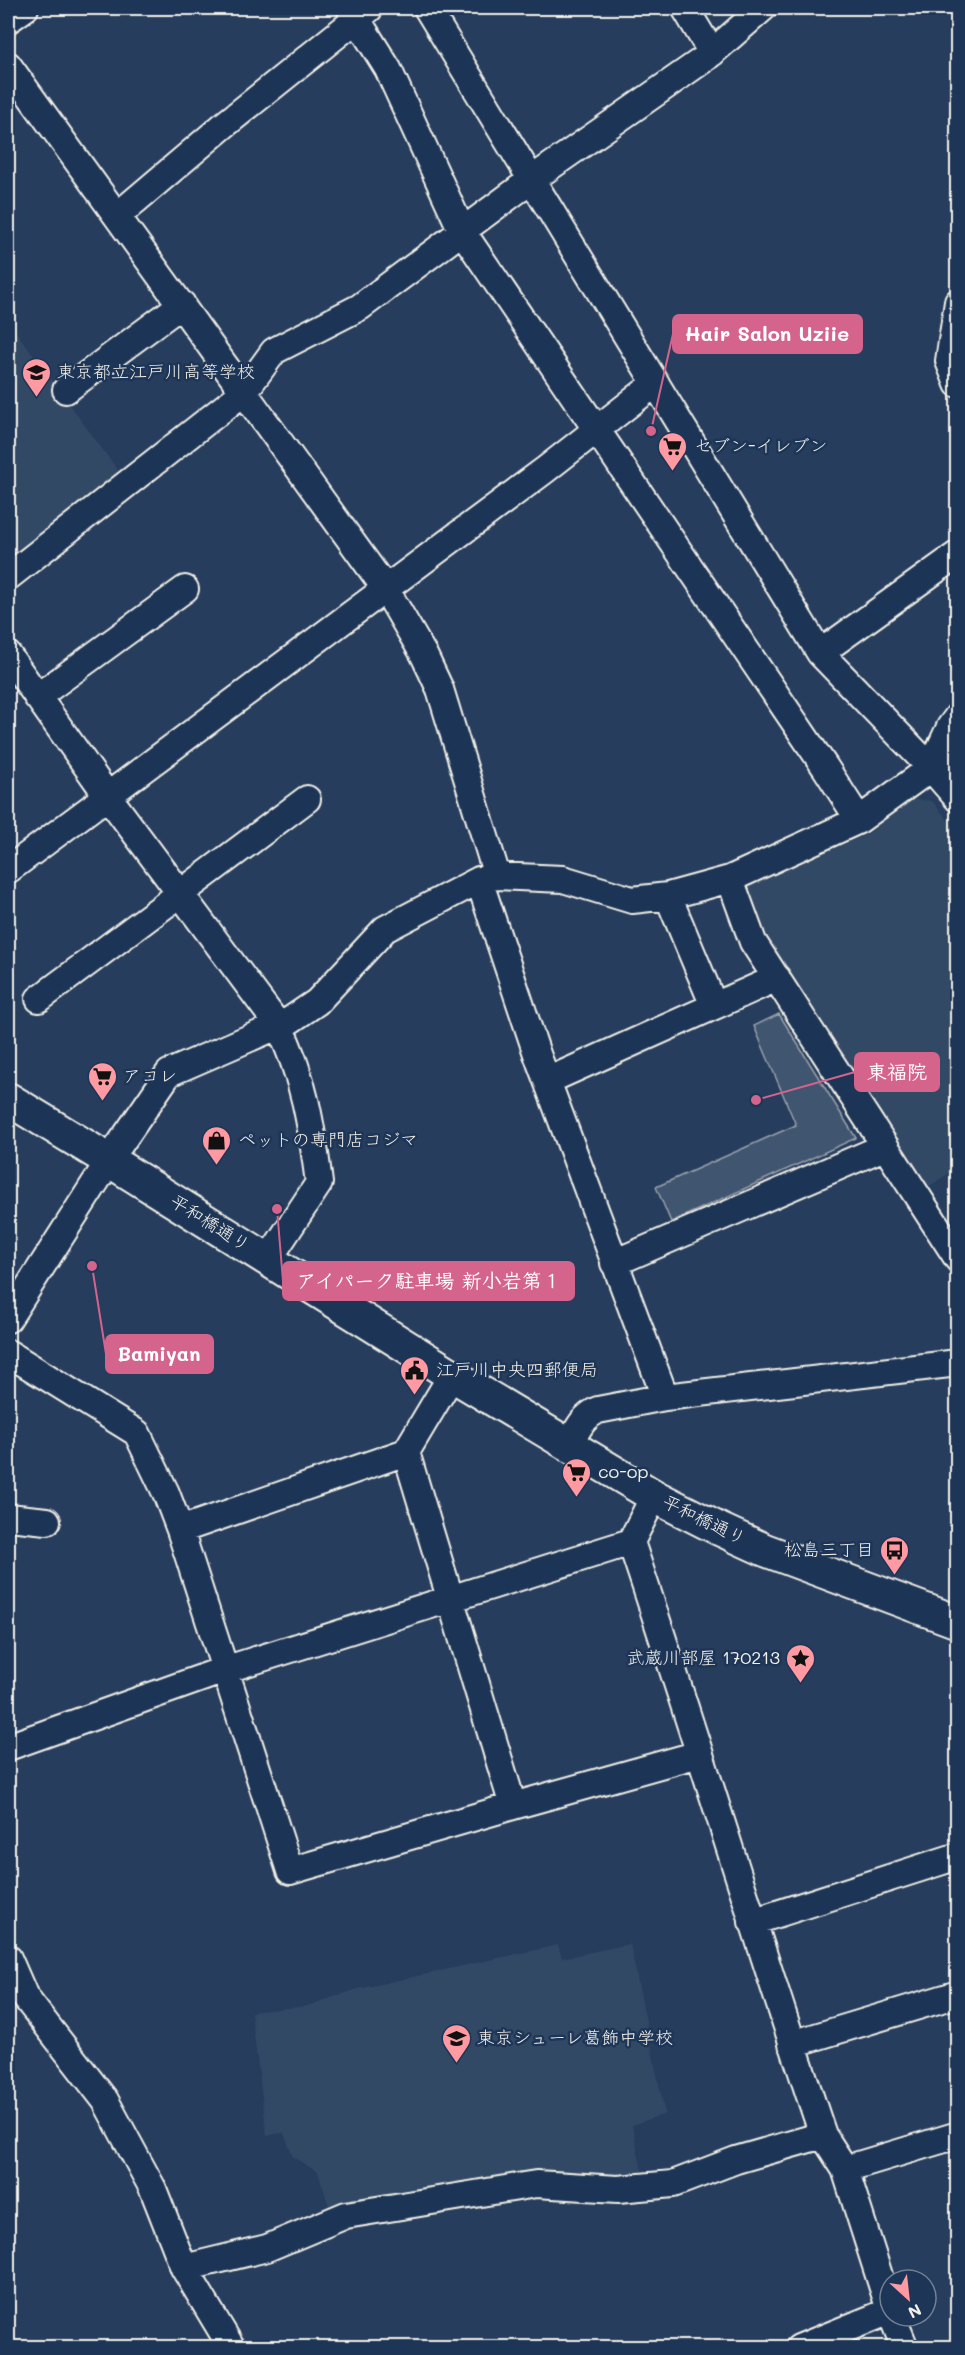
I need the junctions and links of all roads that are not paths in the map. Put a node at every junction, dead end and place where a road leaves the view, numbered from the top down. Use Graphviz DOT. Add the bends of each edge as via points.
graph roads {
  1 [pos="25,8"];
  2 [pos="427,8"];
  3 [pos="685,8"];
  4 [pos="763,8"];
  5 [pos="359,11"];
  6 [pos="8,20"];
  7 [pos="712,53"];
  8 [pos="8,65"];
  9 [pos="531,180"];
  10 [pos="117,216"];
  11 [pos="462,231"];
  12 [pos="957,302"];
  13 [pos="182,304"];
  14 [pos="656,383"];
  15 [pos="957,384"];
  16 [pos="66,390"];
  17 [pos="244,392"];
  18 [pos="597,429"];
  19 [pos="957,554"];
  20 [pos="8,577"];
  21 [pos="385,588"];
  22 [pos="185,589"];
  23 [pos="819,654"];
  24 [pos="8,655"];
  25 [pos="37,697"];
  26 [pos="957,716"];
  27 [pos="957,758"];
  28 [pos="931,768"];
  29 [pos="107,795"];
  30 [pos="307,799"];
  31 [pos="957,799"];
  32 [pos="859,820"];
  33 [pos="8,870"];
  34 [pos="488,878"];
  35 [pos="730,879"];
  36 [pos="180,893"];
  37 [pos="668,896"];
  38 [pos="777,978"];
  39 [pos="39,999"];
  40 [pos="714,1006"];
  41 [pos="278,1025"];
  42 [pos="547,1081"];
  43 [pos="8,1099"];
  44 [pos="884,1147"];
  45 [pos="110,1161"];
  46 [pos="957,1259"];
  47 [pos="268,1260"];
  48 [pos="614,1263"];
  49 [pos="8,1319"];
  50 [pos="8,1353"];
  51 [pos="957,1363"];
  52 [pos="452,1375"];
  53 [pos="664,1397"];
  54 [pos="569,1445"];
  55 [pos="406,1452"];
  56 [pos="654,1496"];
  57 [pos="8,1517"];
  58 [pos="47,1521"];
  59 [pos="180,1530"];
  60 [pos="631,1542"];
  61 [pos="452,1600"];
  62 [pos="957,1622"];
  63 [pos="224,1670"];
  64 [pos="8,1747"];
  65 [pos="699,1754"];
  66 [pos="513,1806"];
  67 [pos="957,1856"];
  68 [pos="753,1922"];
  69 [pos="8,1958"];
  70 [pos="957,1994"];
  71 [pos="792,2044"];
  72 [pos="823,2135"];
  73 [pos="957,2135"];
  74 [pos="845,2169"];
  75 [pos="184,2268"];
  76 [pos="878,2273"];
  77 [pos="878,2316"];
  78 [pos="897,2328"];
  79 [pos="232,2348"];
  80 [pos="799,2348"];
  81 [pos="905,2348"];
  1 -- 6 [label="street"];
  2 -- 9 [label="street"];
  3 -- 7 [label="street"];
  4 -- 7 [label="street"];
  5 -- 10 [label="street"];
  5 -- 11 [label="street"];
  7 -- 9 [label="street"];
  8 -- 10 [label="street"];
  9 -- 11 [label="street"];
  9 -- 14 [label="street"];
  10 -- 13 [label="street"];
  11 -- 17 [label="street" via="360,307 274,351"];
  11 -- 18 [label="street"];
  12 -- 15 [label="street" via="949,361"];
  13 -- 16 [label="street"];
  13 -- 17 [label="street"];
  14 -- 18 [label="street"];
  14 -- 23 [label="street"];
  17 -- 20 [label="street"];
  17 -- 21 [label="street"];
  18 -- 21 [label="street"];
  18 -- 32 [label="street"];
  19 -- 23 [label="street"];
  21 -- 29 [label="street"];
  21 -- 34 [label="street" via="440,689"];
  22 -- 25 [label="street"];
  23 -- 28 [label="street"];
  24 -- 25 [label="street"];
  25 -- 29 [label="street"];
  26 -- 28 [label="street"];
  27 -- 28 [label="street"];
  28 -- 31 [label="street"];
  28 -- 32 [label="street"];
  29 -- 33 [label="street"];
  29 -- 36 [label="street"];
  30 -- 36 [label="street"];
  32 -- 35 [label="street"];
  34 -- 37 [label="street" via="563,879 632,900"];
  34 -- 41 [label="street" via="386,929 317,1002"];
  34 -- 42 [label="street"];
  35 -- 37 [label="street"];
  35 -- 38 [label="street" via="753,942"];
  36 -- 39 [label="street"];
  36 -- 41 [label="street"];
  37 -- 40 [label="street"];
  38 -- 40 [label="street"];
  38 -- 44 [label="street"];
  40 -- 42 [label="street"];
  41 -- 45 [label="street" via="169,1073"];
  41 -- 47 [label="street" via="294,1061 309,1113 319,1183"];
  42 -- 48 [label="street"];
  43 -- 45 [label="main road, 平和橋通り"];
  44 -- 46 [label="street"];
  44 -- 48 [label="street"];
  45 -- 47 [label="main road, 平和橋通り"];
  45 -- 49 [label="street"];
  47 -- 52 [label="main road, 平和橋通り"];
  48 -- 53 [label="street"];
  50 -- 59 [label="street" via="136,1433"];
  51 -- 53 [label="street"];
  52 -- 54 [label="main road, 平和橋通り"];
  52 -- 55 [label="street"];
  53 -- 54 [label="street" via="588,1414"];
  54 -- 56 [label="main road, 平和橋通り"];
  55 -- 59 [label="street"];
  55 -- 61 [label="street"];
  56 -- 60 [label="street"];
  56 -- 62 [label="main road, 平和橋通り" via="765,1550"];
  57 -- 58 [label="street"];
  59 -- 63 [label="street"];
  60 -- 61 [label="street"];
  60 -- 65 [label="street"];
  61 -- 63 [label="street"];
  61 -- 66 [label="street"];
  63 -- 64 [label="street"];
  63 -- 66 [label="street" via="290,1871"];
  65 -- 66 [label="street"];
  65 -- 68 [label="street"];
  67 -- 68 [label="street"];
  68 -- 71 [label="street"];
  69 -- 75 [label="street" via="25,1997 105,2100 153,2189"];
  70 -- 71 [label="street"];
  71 -- 72 [label="street"];
  72 -- 74 [label="street"];
  72 -- 75 [label="street" via="736,2160 673,2184 618,2189 536,2184 346,2215 267,2248"];
  73 -- 74 [label="street"];
  74 -- 76 [label="street"];
  75 -- 79 [label="street"];
  77 -- 80 [label="street"];
  78 -- 81 [label="street"];
}
